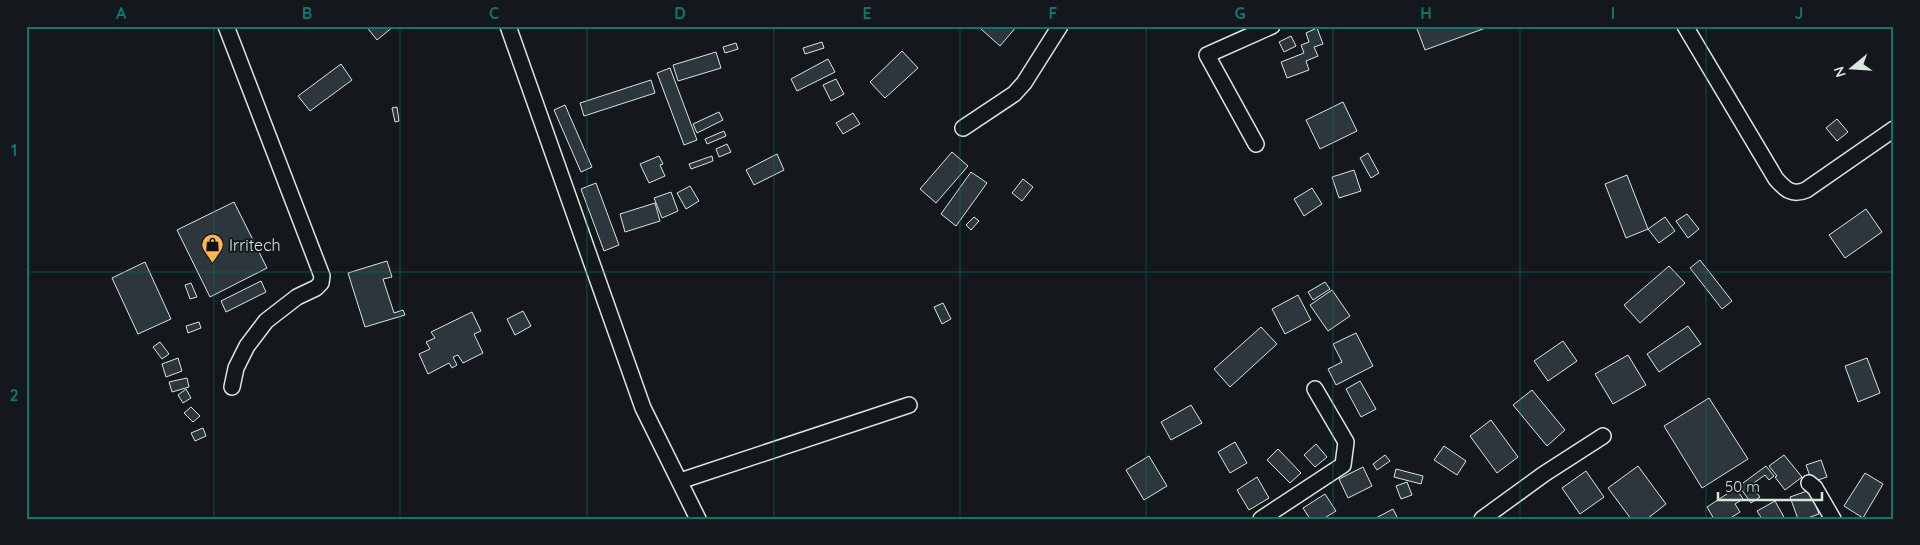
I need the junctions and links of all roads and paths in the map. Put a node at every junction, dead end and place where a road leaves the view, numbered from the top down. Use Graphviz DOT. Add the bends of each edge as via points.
graph roads {
  1 [pos="226,26"];
  2 [pos="508,26"];
  3 [pos="1060,26"];
  4 [pos="1272,26"];
  5 [pos="1685,26"];
  6 [pos="963,128"];
  7 [pos="1894,129"];
  8 [pos="1256,144"];
  9 [pos="232,386"];
  10 [pos="1315,389"];
  11 [pos="909,405"];
  12 [pos="1603,436"];
  13 [pos="680,481"];
  14 [pos="1809,483"];
  15 [pos="698,519"];
  16 [pos="1262,519"];
  17 [pos="1482,519"];
  18 [pos="1833,519"];
  1 -- 9 [label="street" via="322,276 316,288 297,297 266,321 247,346 236,368"];
  2 -- 13 [label="street" via="644,408"];
  3 -- 6 [label="street" via="1014,94"];
  4 -- 8 [label="street" via="1207,55"];
  5 -- 7 [label="street" via="1776,179 1791,193 1806,190"];
  10 -- 16 [label="street" via="1346,442 1343,465"];
  11 -- 13 [label="street"];
  12 -- 17 [label="street"];
  13 -- 15 [label="street"];
  14 -- 18 [label="street"];
}
